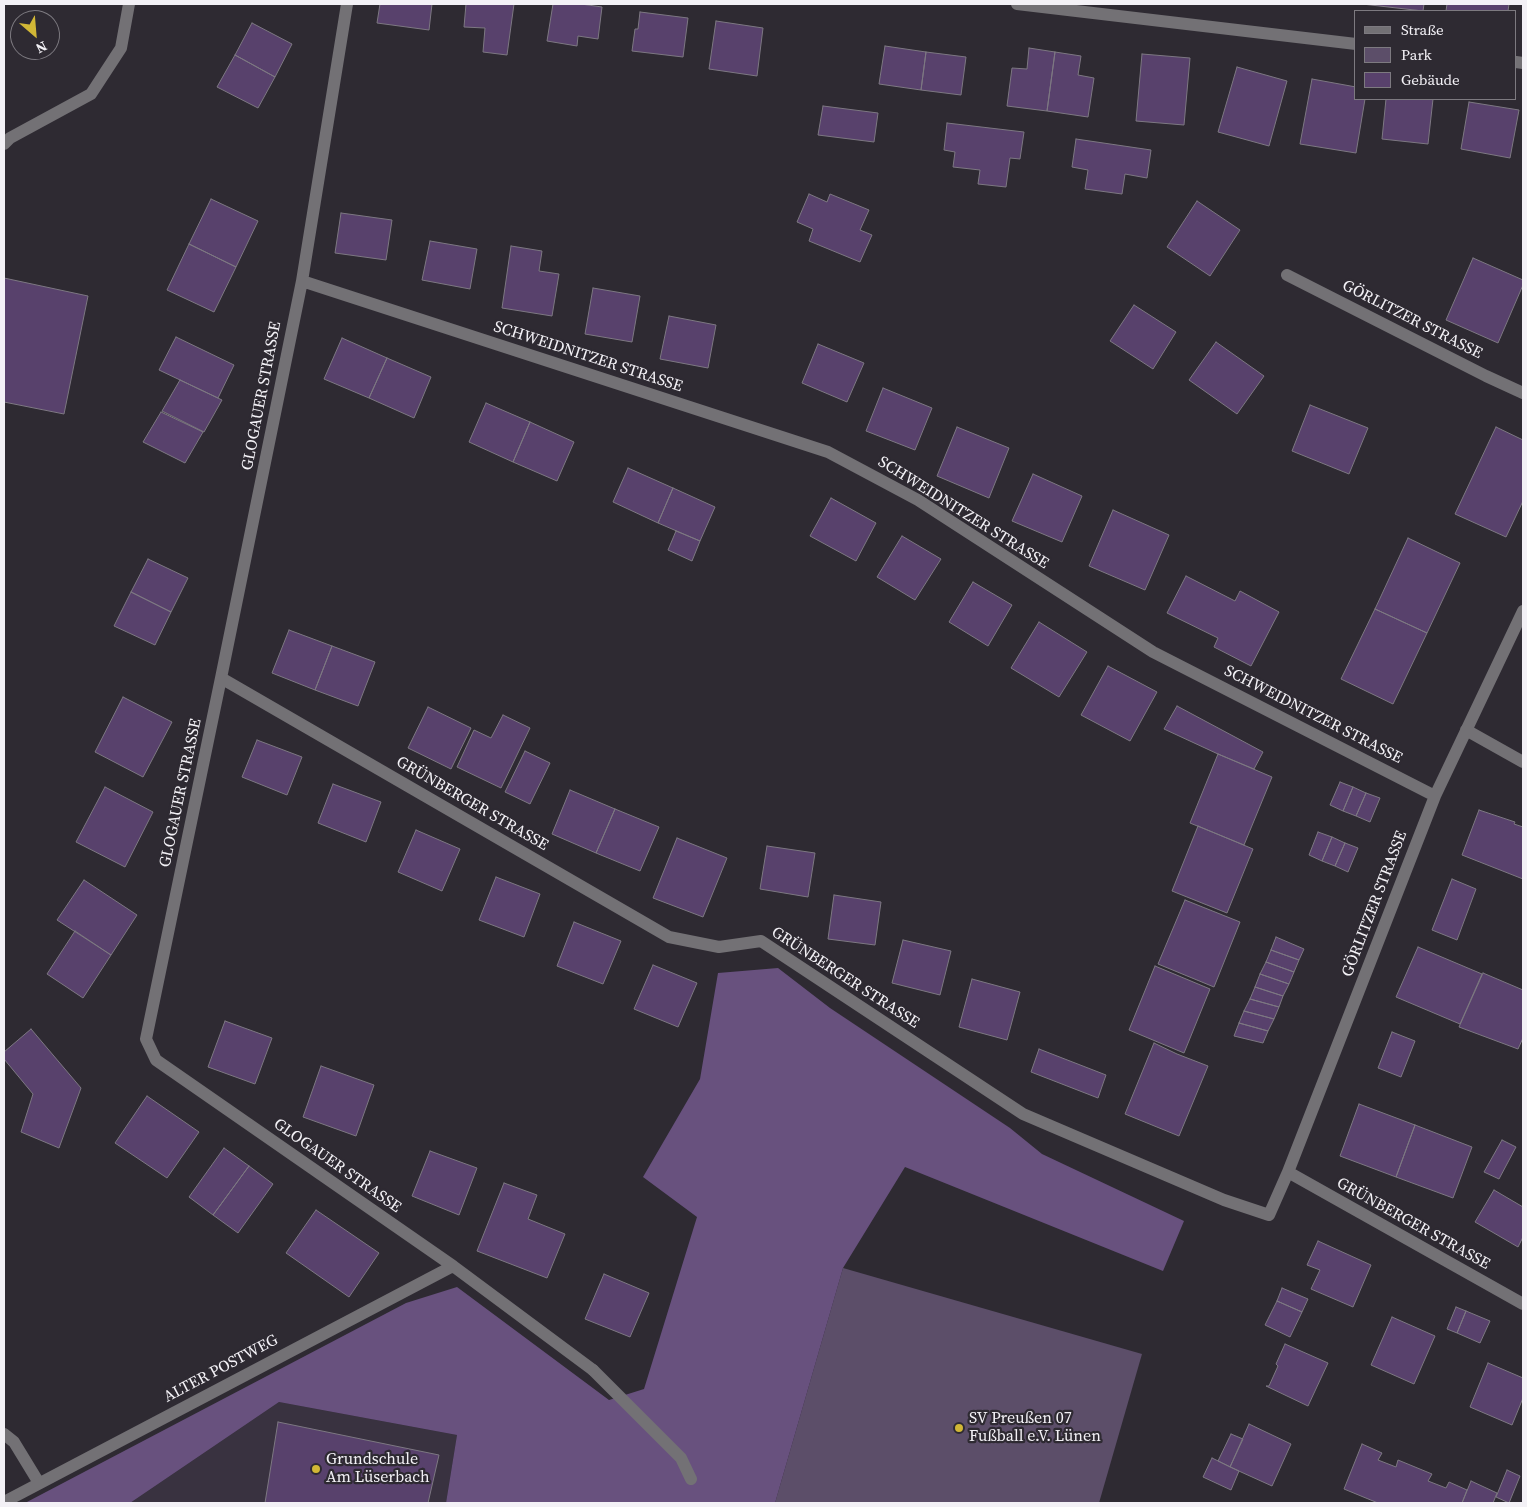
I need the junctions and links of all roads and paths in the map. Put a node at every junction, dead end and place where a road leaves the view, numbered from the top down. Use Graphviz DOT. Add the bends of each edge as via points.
graph roads {
  1 [pos="129,4"];
  2 [pos="347,4"];
  3 [pos="1016,4"];
  4 [pos="1354,44"];
  5 [pos="4,144"];
  6 [pos="1287,275"];
  7 [pos="302,281"];
  8 [pos="1523,393"];
  9 [pos="1523,611"];
  10 [pos="221,678"];
  11 [pos="1466,730"];
  12 [pos="1523,762"];
  13 [pos="1435,796"];
  14 [pos="1288,1172"];
  15 [pos="1269,1215"];
  16 [pos="453,1266"];
  17 [pos="1523,1304"];
  18 [pos="4,1434"];
  19 [pos="691,1479"];
  20 [pos="39,1483"];
  21 [pos="4,1502"];
  1 -- 5 [label="street" via="122,48 91,94"];
  2 -- 7 [label="street, GLOGAUER STRASSE"];
  3 -- 4 [label="street"];
  6 -- 8 [label="street, GÖRLITZER STRASSE"];
  7 -- 10 [label="street, GLOGAUER STRASSE"];
  7 -- 13 [label="street, SCHWEIDNITZER STRASSE" via="828,452 918,500 1153,652"];
  9 -- 11 [label="street, GÖRLITZER STRASSE"];
  10 -- 15 [label="street, GRÜNBERGER STRASSE" via="669,937 719,947 762,941 1023,1114 1224,1200"];
  10 -- 16 [label="street, GLOGAUER STRASSE" via="146,1038 156,1060"];
  11 -- 12 [label="street"];
  11 -- 13 [label="street, GÖRLITZER STRASSE"];
  13 -- 14 [label="street, GÖRLITZER STRASSE"];
  14 -- 15 [label="street, GÖRLITZER STRASSE"];
  14 -- 17 [label="street, GRÜNBERGER STRASSE"];
  16 -- 19 [label="street, GLOGAUER STRASSE" via="593,1370 681,1458"];
  16 -- 20 [label="street, ALTER POSTWEG"];
  18 -- 20 [label="street" via="14,1442"];
  20 -- 21 [label="street, ALTER POSTWEG"];
}
